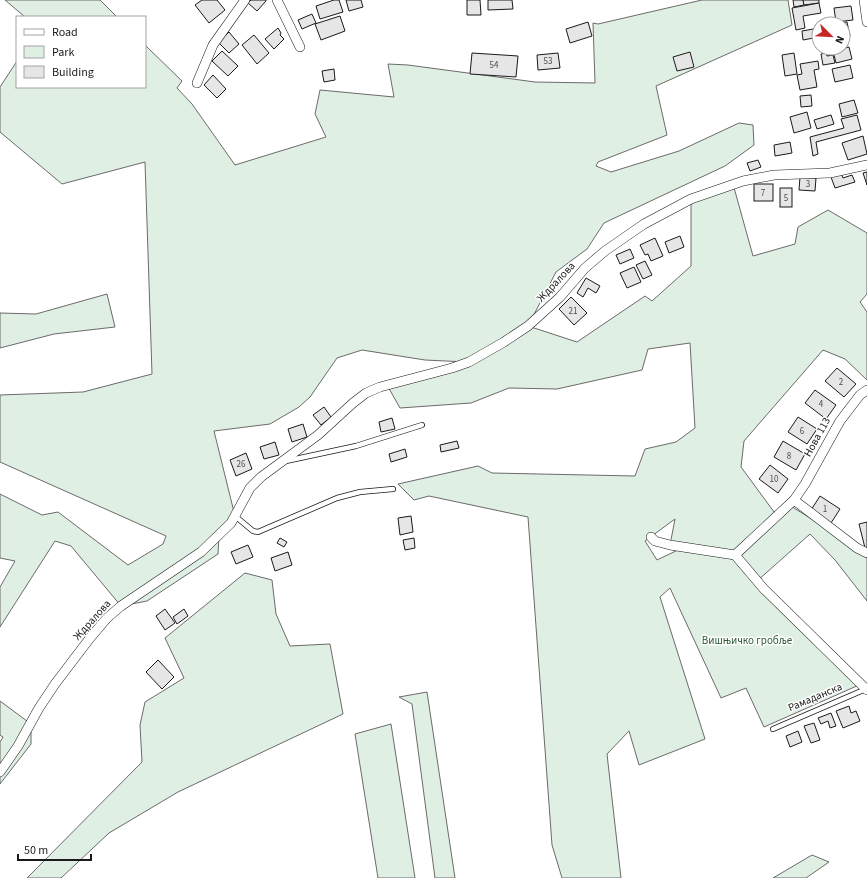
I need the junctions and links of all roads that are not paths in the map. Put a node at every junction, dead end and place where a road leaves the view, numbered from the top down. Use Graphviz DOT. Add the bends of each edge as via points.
graph roads {
  1 [pos="245,0"];
  2 [pos="277,0"];
  3 [pos="864,0"];
  4 [pos="867,22"];
  5 [pos="300,47"];
  6 [pos="197,83"];
  7 [pos="867,165"];
  8 [pos="867,390"];
  9 [pos="422,426"];
  10 [pos="282,461"];
  11 [pos="393,489"];
  12 [pos="794,500"];
  13 [pos="235,516"];
  14 [pos="651,537"];
  15 [pos="867,553"];
  16 [pos="735,555"];
  17 [pos="867,689"];
  18 [pos="773,729"];
  19 [pos="0,772"];
  1 -- 6 [label="street" via="213,45"];
  2 -- 5 [label="street"];
  3 -- 4 [label="street"];
  7 -- 10 [label="street, Ждралова" via="830,173 774,176 743,181 691,200 644,224 605,251 585,268 560,298 510,338 458,366 366,393 318,435"];
  8 -- 12 [label="street, Нова 113" via="840,421"];
  9 -- 10 [label="lane, Ждралова" via="356,446"];
  10 -- 13 [label="street, Ждралова" via="250,488"];
  11 -- 13 [label="lane" via="360,492 337,498 259,532 253,531"];
  12 -- 15 [label="street"];
  12 -- 16 [label="street, Нова 113"];
  13 -- 19 [label="street, Ждралова" via="201,552 106,618 55,684"];
  14 -- 16 [label="street" via="655,541 670,545"];
  16 -- 17 [label="street" via="764,589"];
  17 -- 18 [label="lane, Рамаданска"];
}
